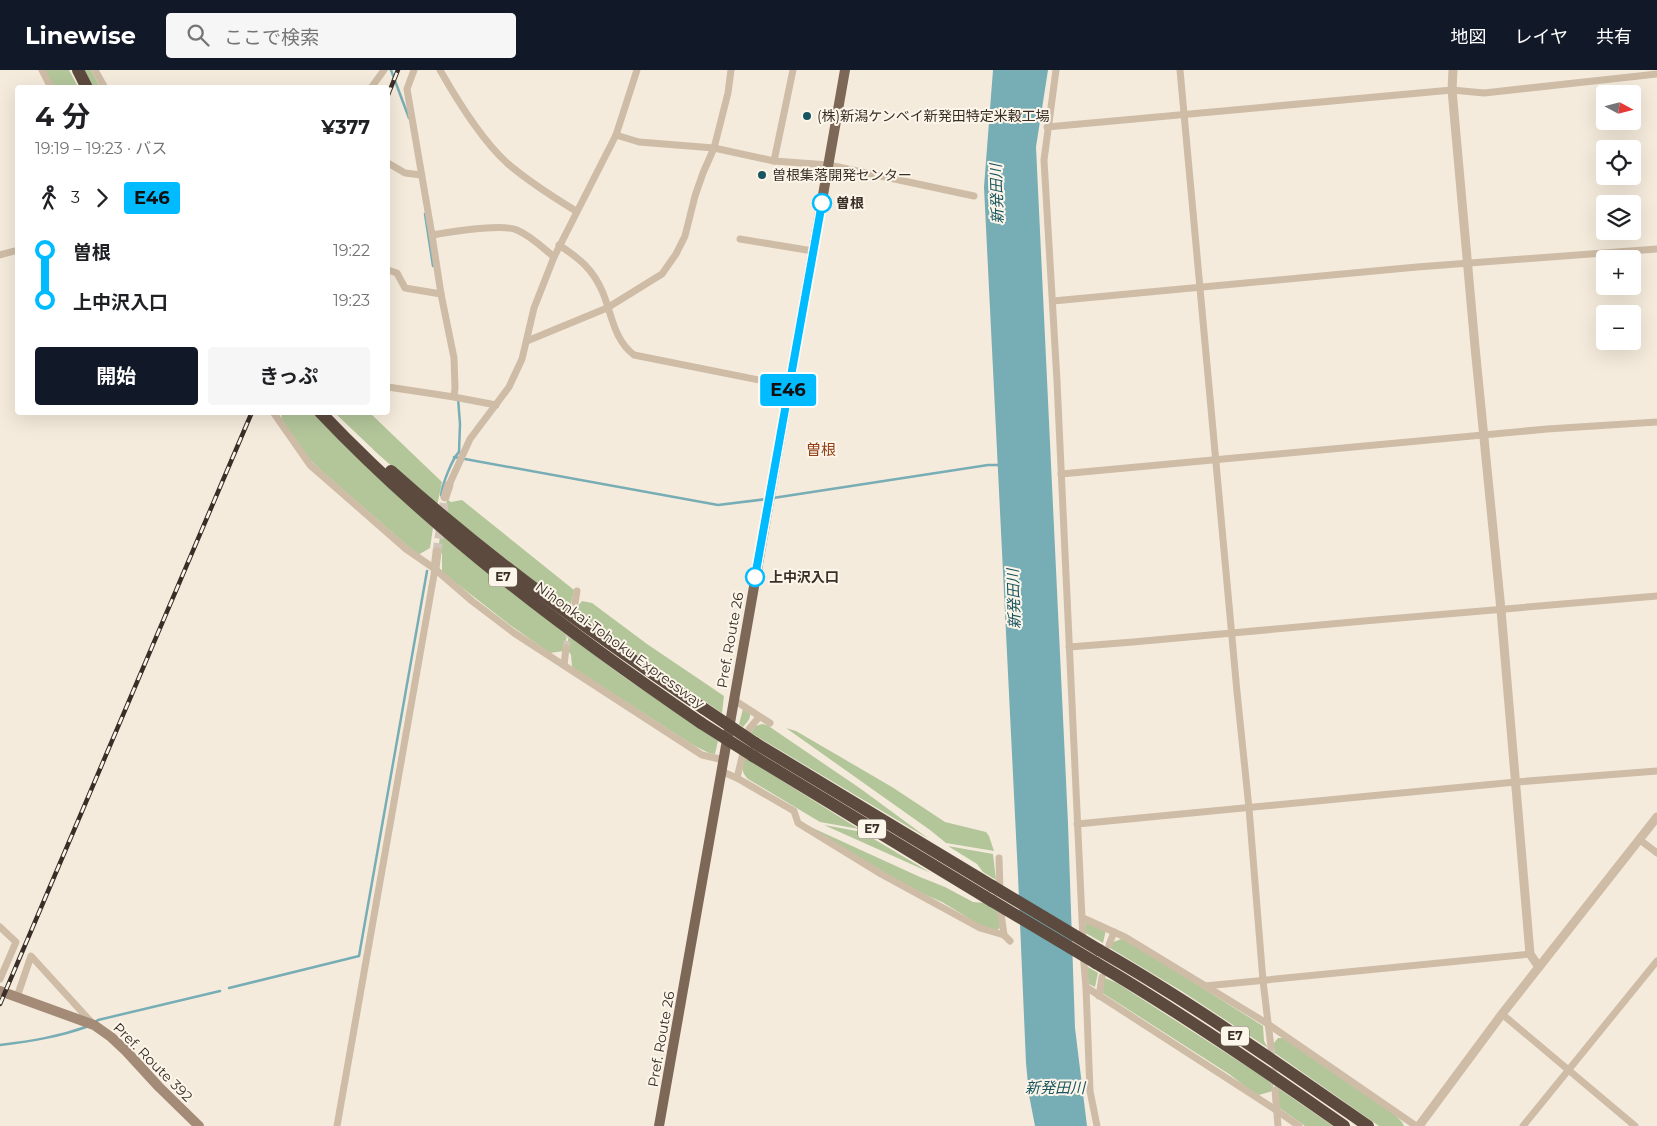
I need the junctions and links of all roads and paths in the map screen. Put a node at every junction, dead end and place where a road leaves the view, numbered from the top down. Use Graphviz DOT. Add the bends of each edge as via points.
graph roads {
  1 [pos="42,70"];
  2 [pos="71,70"];
  3 [pos="78,70"];
  4 [pos="95,70"];
  5 [pos="384,70"];
  6 [pos="414,70"];
  7 [pos="440,70"];
  8 [pos="637,70"];
  9 [pos="731,70"];
  10 [pos="793,70"];
  11 [pos="845,70"];
  12 [pos="1056,70"];
  13 [pos="1180,70"];
  14 [pos="1453,70"];
  15 [pos="1657,74"];
  16 [pos="50,85"];
  17 [pos="78,85"];
  18 [pos="86,85"];
  19 [pos="102,85"];
  20 [pos="373,85"];
  21 [pos="1452,90"];
  22 [pos="1184,113"];
  23 [pos="1047,127"];
  24 [pos="616,135"];
  25 [pos="714,148"];
  26 [pos="774,161"];
  27 [pos="390,164"];
  28 [pos="829,165"];
  29 [pos="421,175"];
  30 [pos="974,196"];
  31 [pos="576,211"];
  32 [pos="432,235"];
  33 [pos="740,239"];
  34 [pos="559,246"];
  35 [pos="1657,249"];
  36 [pos="15,251"];
  37 [pos="813,251"];
  38 [pos="0,255"];
  39 [pos="554,257"];
  40 [pos="1468,263"];
  41 [pos="390,271"];
  42 [pos="1200,287"];
  43 [pos="441,294"];
  44 [pos="1053,301"];
  45 [pos="607,308"];
  46 [pos="527,341"];
  47 [pos="789,386"];
  48 [pos="390,387"];
  49 [pos="454,396"];
  50 [pos="496,405"];
  51 [pos="275,415"];
  52 [pos="323,415"];
  53 [pos="333,415"];
  54 [pos="1657,422"];
  55 [pos="1484,434"];
  56 [pos="1216,459"];
  57 [pos="1061,474"];
  58 [pos="449,486"];
  59 [pos="445,497"];
  60 [pos="437,552"];
  61 [pos="435,569"];
  62 [pos="577,591"];
  63 [pos="1657,596"];
  64 [pos="575,604"];
  65 [pos="1501,610"];
  66 [pos="1231,633"];
  67 [pos="1069,647"];
  68 [pos="566,648"];
  69 [pos="564,665"];
  70 [pos="734,700"];
  71 [pos="759,717"];
  72 [pos="770,723"];
  73 [pos="724,760"];
  74 [pos="1657,771"];
  75 [pos="722,772"];
  76 [pos="737,778"];
  77 [pos="1516,782"];
  78 [pos="1249,808"];
  79 [pos="1657,817"];
  80 [pos="1077,824"];
  81 [pos="1640,840"];
  82 [pos="1657,853"];
  83 [pos="999,858"];
  84 [pos="1082,918"];
  85 [pos="0,927"];
  86 [pos="1114,932"];
  87 [pos="1004,935"];
  88 [pos="1010,941"];
  89 [pos="1104,947"];
  90 [pos="1530,954"];
  91 [pos="1657,961"];
  92 [pos="1539,967"];
  93 [pos="1102,977"];
  94 [pos="0,979"];
  95 [pos="1263,981"];
  96 [pos="1206,986"];
  97 [pos="1086,987"];
  98 [pos="0,990"];
  99 [pos="1099,996"];
  100 [pos="18,997"];
  101 [pos="1502,1014"];
  102 [pos="1268,1024"];
  103 [pos="94,1025"];
  104 [pos="1271,1047"];
  105 [pos="1569,1070"];
  106 [pos="1275,1090"];
  107 [pos="1276,1110"];
  108 [pos="199,1126"];
  109 [pos="337,1126"];
  110 [pos="660,1126"];
  111 [pos="1097,1126"];
  112 [pos="1278,1126"];
  113 [pos="1299,1126"];
  114 [pos="1344,1126"];
  115 [pos="1368,1126"];
  116 [pos="1417,1126"];
  117 [pos="1523,1126"];
  118 [pos="1635,1126"];
  1 -- 16 [label="street"];
  2 -- 17 [label="highway"];
  3 -- 18 [label="highway"];
  4 -- 19 [label="street"];
  5 -- 20 [label="street"];
  6 -- 29 [label="street" via="407,88"];
  7 -- 31 [label="street" via="486,140 506,162"];
  8 -- 24 [label="street"];
  9 -- 25 [label="street"];
  10 -- 26 [label="street"];
  11 -- 28 [label="main road, Pref. Route 26"];
  12 -- 23 [label="street"];
  13 -- 22 [label="street"];
  14 -- 21 [label="street"];
  15 -- 21 [label="street" via="1484,93"];
  21 -- 22 [label="street"];
  21 -- 40 [label="street"];
  22 -- 23 [label="street"];
  22 -- 42 [label="street"];
  23 -- 44 [label="street" via="1044,160"];
  24 -- 25 [label="street" via="639,142"];
  24 -- 31 [label="street"];
  25 -- 26 [label="street"];
  25 -- 45 [label="street" via="676,254 662,274"];
  26 -- 28 [label="street"];
  27 -- 29 [label="street" via="405,173"];
  28 -- 30 [label="street"];
  28 -- 37 [label="main road, Pref. Route 26"];
  29 -- 32 [label="street"];
  31 -- 34 [label="street"];
  32 -- 39 [label="street" via="515,228"];
  32 -- 43 [label="street"];
  33 -- 37 [label="street"];
  34 -- 39 [label="street"];
  34 -- 45 [label="street" via="580,259 591,272"];
  35 -- 40 [label="street"];
  36 -- 38 [label="street"];
  37 -- 47 [label="main road, Pref. Route 26"];
  39 -- 46 [label="street" via="534,308"];
  40 -- 42 [label="street"];
  40 -- 55 [label="street"];
  41 -- 43 [label="street" via="397,273 405,288"];
  42 -- 44 [label="street"];
  42 -- 56 [label="street"];
  43 -- 49 [label="street" via="454,358"];
  44 -- 57 [label="street"];
  45 -- 46 [label="street"];
  45 -- 47 [label="street" via="622,345 634,355"];
  46 -- 50 [label="street" via="509,387"];
  47 -- 70 [label="main road, Pref. Route 26"];
  48 -- 49 [label="street"];
  49 -- 50 [label="street"];
  50 -- 58 [label="street" via="470,439"];
  51 -- 61 [label="street" via="310,465 406,549"];
  52 -- 114 [label="highway, Nihonkai-Tohoku Expressway / E7, bridge" via="382,474 463,545 578,636 701,723 1126,981"];
  53 -- 89 [label="highway, Nihonkai-Tohoku Expressway / E7, bridge" via="383,464 468,537 596,634 703,708 992,886"];
  54 -- 55 [label="street"];
  55 -- 56 [label="street"];
  55 -- 65 [label="street"];
  56 -- 57 [label="street"];
  56 -- 66 [label="street"];
  57 -- 67 [label="street"];
  58 -- 59 [label="street"];
  60 -- 61 [label="street"];
  61 -- 69 [label="street" via="472,602"];
  61 -- 109 [label="street"];
  62 -- 64 [label="street"];
  63 -- 65 [label="street"];
  65 -- 66 [label="street"];
  65 -- 77 [label="street"];
  66 -- 67 [label="street"];
  66 -- 78 [label="street"];
  67 -- 80 [label="street"];
  68 -- 69 [label="street"];
  69 -- 73 [label="street" via="702,755"];
  70 -- 71 [label="street"];
  70 -- 73 [label="main road, Pref. Route 26"];
  71 -- 72 [label="street"];
  71 -- 76 [label="street" via="749,729"];
  73 -- 75 [label="main road, Pref. Route 26"];
  74 -- 77 [label="street"];
  75 -- 76 [label="street"];
  75 -- 110 [label="main road, Pref. Route 26"];
  76 -- 87 [label="street" via="794,811 798,823 881,874 980,928"];
  77 -- 78 [label="street"];
  77 -- 90 [label="street"];
  78 -- 80 [label="street"];
  78 -- 95 [label="street"];
  79 -- 81 [label="street"];
  80 -- 84 [label="street"];
  81 -- 82 [label="street"];
  81 -- 92 [label="street"];
  83 -- 87 [label="street"];
  84 -- 86 [label="street"];
  84 -- 97 [label="street"];
  85 -- 94 [label="street" via="16,942"];
  86 -- 89 [label="street"];
  86 -- 96 [label="street"];
  87 -- 88 [label="street"];
  89 -- 115 [label="highway, E7"];
  90 -- 92 [label="street"];
  90 -- 95 [label="street"];
  91 -- 105 [label="street"];
  92 -- 101 [label="street"];
  93 -- 99 [label="street"];
  95 -- 96 [label="street"];
  95 -- 102 [label="street"];
  96 -- 102 [label="street"];
  97 -- 99 [label="street"];
  97 -- 111 [label="street" via="1090,1091"];
  98 -- 100 [label="main road, Pref. Route 392"];
  99 -- 107 [label="street"];
  100 -- 103 [label="main road, Pref. Route 392"];
  100 -- 103 [label="street" via="31,956"];
  101 -- 105 [label="street"];
  101 -- 116 [label="street"];
  102 -- 104 [label="street"];
  102 -- 116 [label="street"];
  103 -- 108 [label="main road, Pref. Route 392" via="126,1051"];
  105 -- 117 [label="street"];
  105 -- 118 [label="street"];
  106 -- 107 [label="street"];
  107 -- 112 [label="street"];
  107 -- 113 [label="street"];
}
